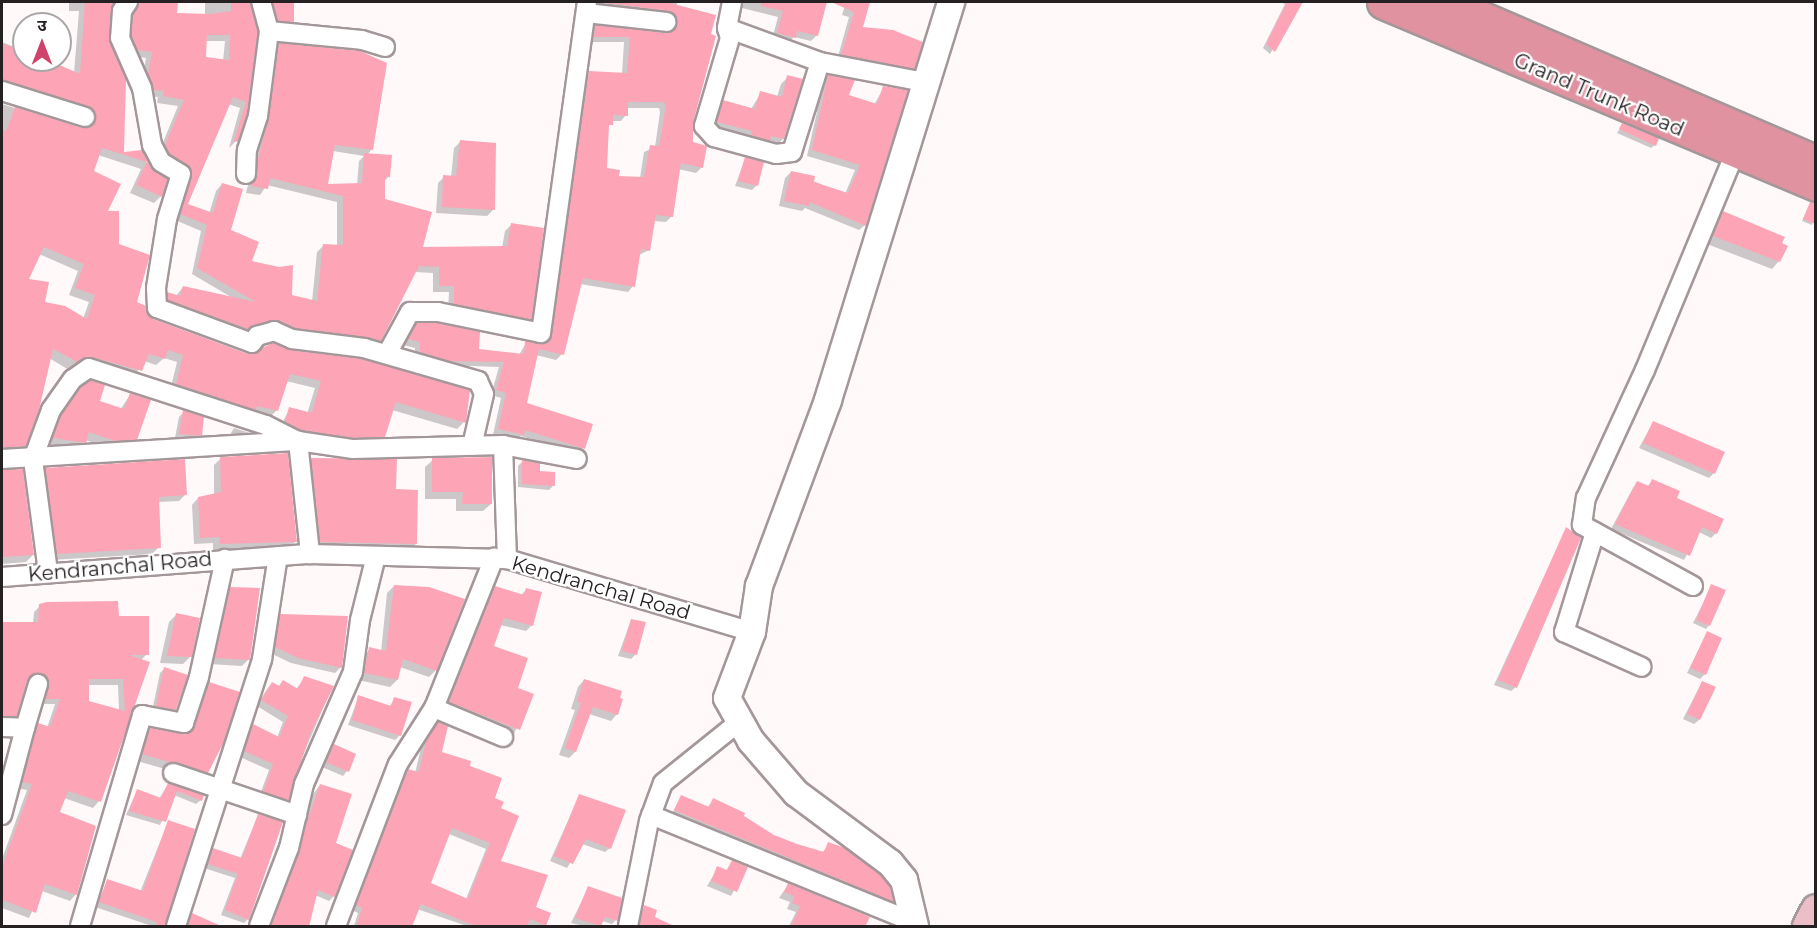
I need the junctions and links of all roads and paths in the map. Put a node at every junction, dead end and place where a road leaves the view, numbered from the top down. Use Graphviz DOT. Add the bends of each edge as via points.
graph roads {
  1 [pos="128,2"];
  2 [pos="261,2"];
  3 [pos="732,2"];
  4 [pos="951,2"];
  5 [pos="1384,2"];
  6 [pos="587,7"];
  7 [pos="1461,13"];
  8 [pos="667,22"];
  9 [pos="728,28"];
  10 [pos="269,31"];
  11 [pos="385,47"];
  12 [pos="820,62"];
  13 [pos="929,83"];
  14 [pos="2,91"];
  15 [pos="85,117"];
  16 [pos="1735,153"];
  17 [pos="1815,163"];
  18 [pos="246,174"];
  19 [pos="1815,184"];
  20 [pos="387,354"];
  21 [pos="298,441"];
  22 [pos="503,445"];
  23 [pos="472,446"];
  24 [pos="2,459"];
  25 [pos="33,459"];
  26 [pos="577,459"];
  27 [pos="1595,532"];
  28 [pos="310,554"];
  29 [pos="278,556"];
  30 [pos="376,556"];
  31 [pos="225,559"];
  32 [pos="500,559"];
  33 [pos="48,573"];
  34 [pos="2,577"];
  35 [pos="1693,586"];
  36 [pos="752,632"];
  37 [pos="1642,667"];
  38 [pos="38,684"];
  39 [pos="435,708"];
  40 [pos="740,721"];
  41 [pos="2,727"];
  42 [pos="25,728"];
  43 [pos="503,737"];
  44 [pos="173,773"];
  45 [pos="220,790"];
  46 [pos="2,815"];
  47 [pos="297,815"];
  48 [pos="651,815"];
  49 [pos="1815,909"];
  50 [pos="915,925"];
  51 [pos="80,927"];
  52 [pos="176,927"];
  53 [pos="259,927"];
  54 [pos="336,927"];
  55 [pos="628,927"];
  56 [pos="1807,927"];
  1 -- 20 [label="street" via="122,11 120,38 142,88 152,144 161,162 181,174 167,219 156,288 157,308 252,343 257,336 274,331 292,339"];
  2 -- 10 [label="street"];
  3 -- 9 [label="street"];
  4 -- 13 [label="street"];
  5 -- 7 [label="highway, Grand Trunk Road"];
  6 -- 8 [label="street"];
  6 -- 20 [label="street" via="541,333 438,312 410,312"];
  7 -- 16 [label="highway, Grand Trunk Road"];
  7 -- 17 [label="highway, Grand Trunk Road"];
  9 -- 12 [label="street"];
  9 -- 12 [label="street" via="730,38 704,126 714,137 776,154 792,152"];
  10 -- 11 [label="street" via="362,40"];
  10 -- 18 [label="street"];
  12 -- 13 [label="street"];
  13 -- 36 [label="street" via="828,400 759,586"];
  14 -- 15 [label="street"];
  16 -- 19 [label="highway, Grand Trunk Road"];
  16 -- 27 [label="street" via="1645,370 1586,498 1582,525"];
  20 -- 23 [label="street" via="478,381 484,394"];
  21 -- 23 [label="street" via="352,449"];
  21 -- 25 [label="street"];
  21 -- 25 [label="street" via="266,425 89,368 73,379 51,410"];
  21 -- 28 [label="street"];
  22 -- 23 [label="street"];
  22 -- 26 [label="street"];
  22 -- 32 [label="street"];
  24 -- 25 [label="street"];
  25 -- 33 [label="street"];
  27 -- 35 [label="street"];
  27 -- 37 [label="street" via="1564,632"];
  28 -- 29 [label="street, Kendranchal Road"];
  28 -- 30 [label="street, Kendranchal Road"];
  29 -- 31 [label="street, Kendranchal Road"];
  29 -- 45 [label="street" via="262,659"];
  30 -- 32 [label="street, Kendranchal Road"];
  30 -- 47 [label="street" via="360,620 353,672 304,784"];
  31 -- 33 [label="street, Kendranchal Road"];
  31 -- 51 [label="street" via="200,677 184,723 142,715"];
  32 -- 36 [label="street, Kendranchal Road"];
  32 -- 39 [label="street"];
  33 -- 34 [label="street, Kendranchal Road"];
  36 -- 40 [label="street" via="728,698"];
  38 -- 42 [label="street"];
  39 -- 43 [label="street"];
  39 -- 54 [label="street" via="398,764"];
  40 -- 48 [label="street" via="663,783"];
  40 -- 50 [label="street" via="796,793 890,863 904,880"];
  41 -- 42 [label="street"];
  42 -- 46 [label="street"];
  44 -- 45 [label="street"];
  45 -- 47 [label="street"];
  45 -- 52 [label="street"];
  47 -- 53 [label="street" via="289,848"];
  48 -- 50 [label="street"];
  48 -- 55 [label="street"];
  49 -- 56 [label="main road"];
}
